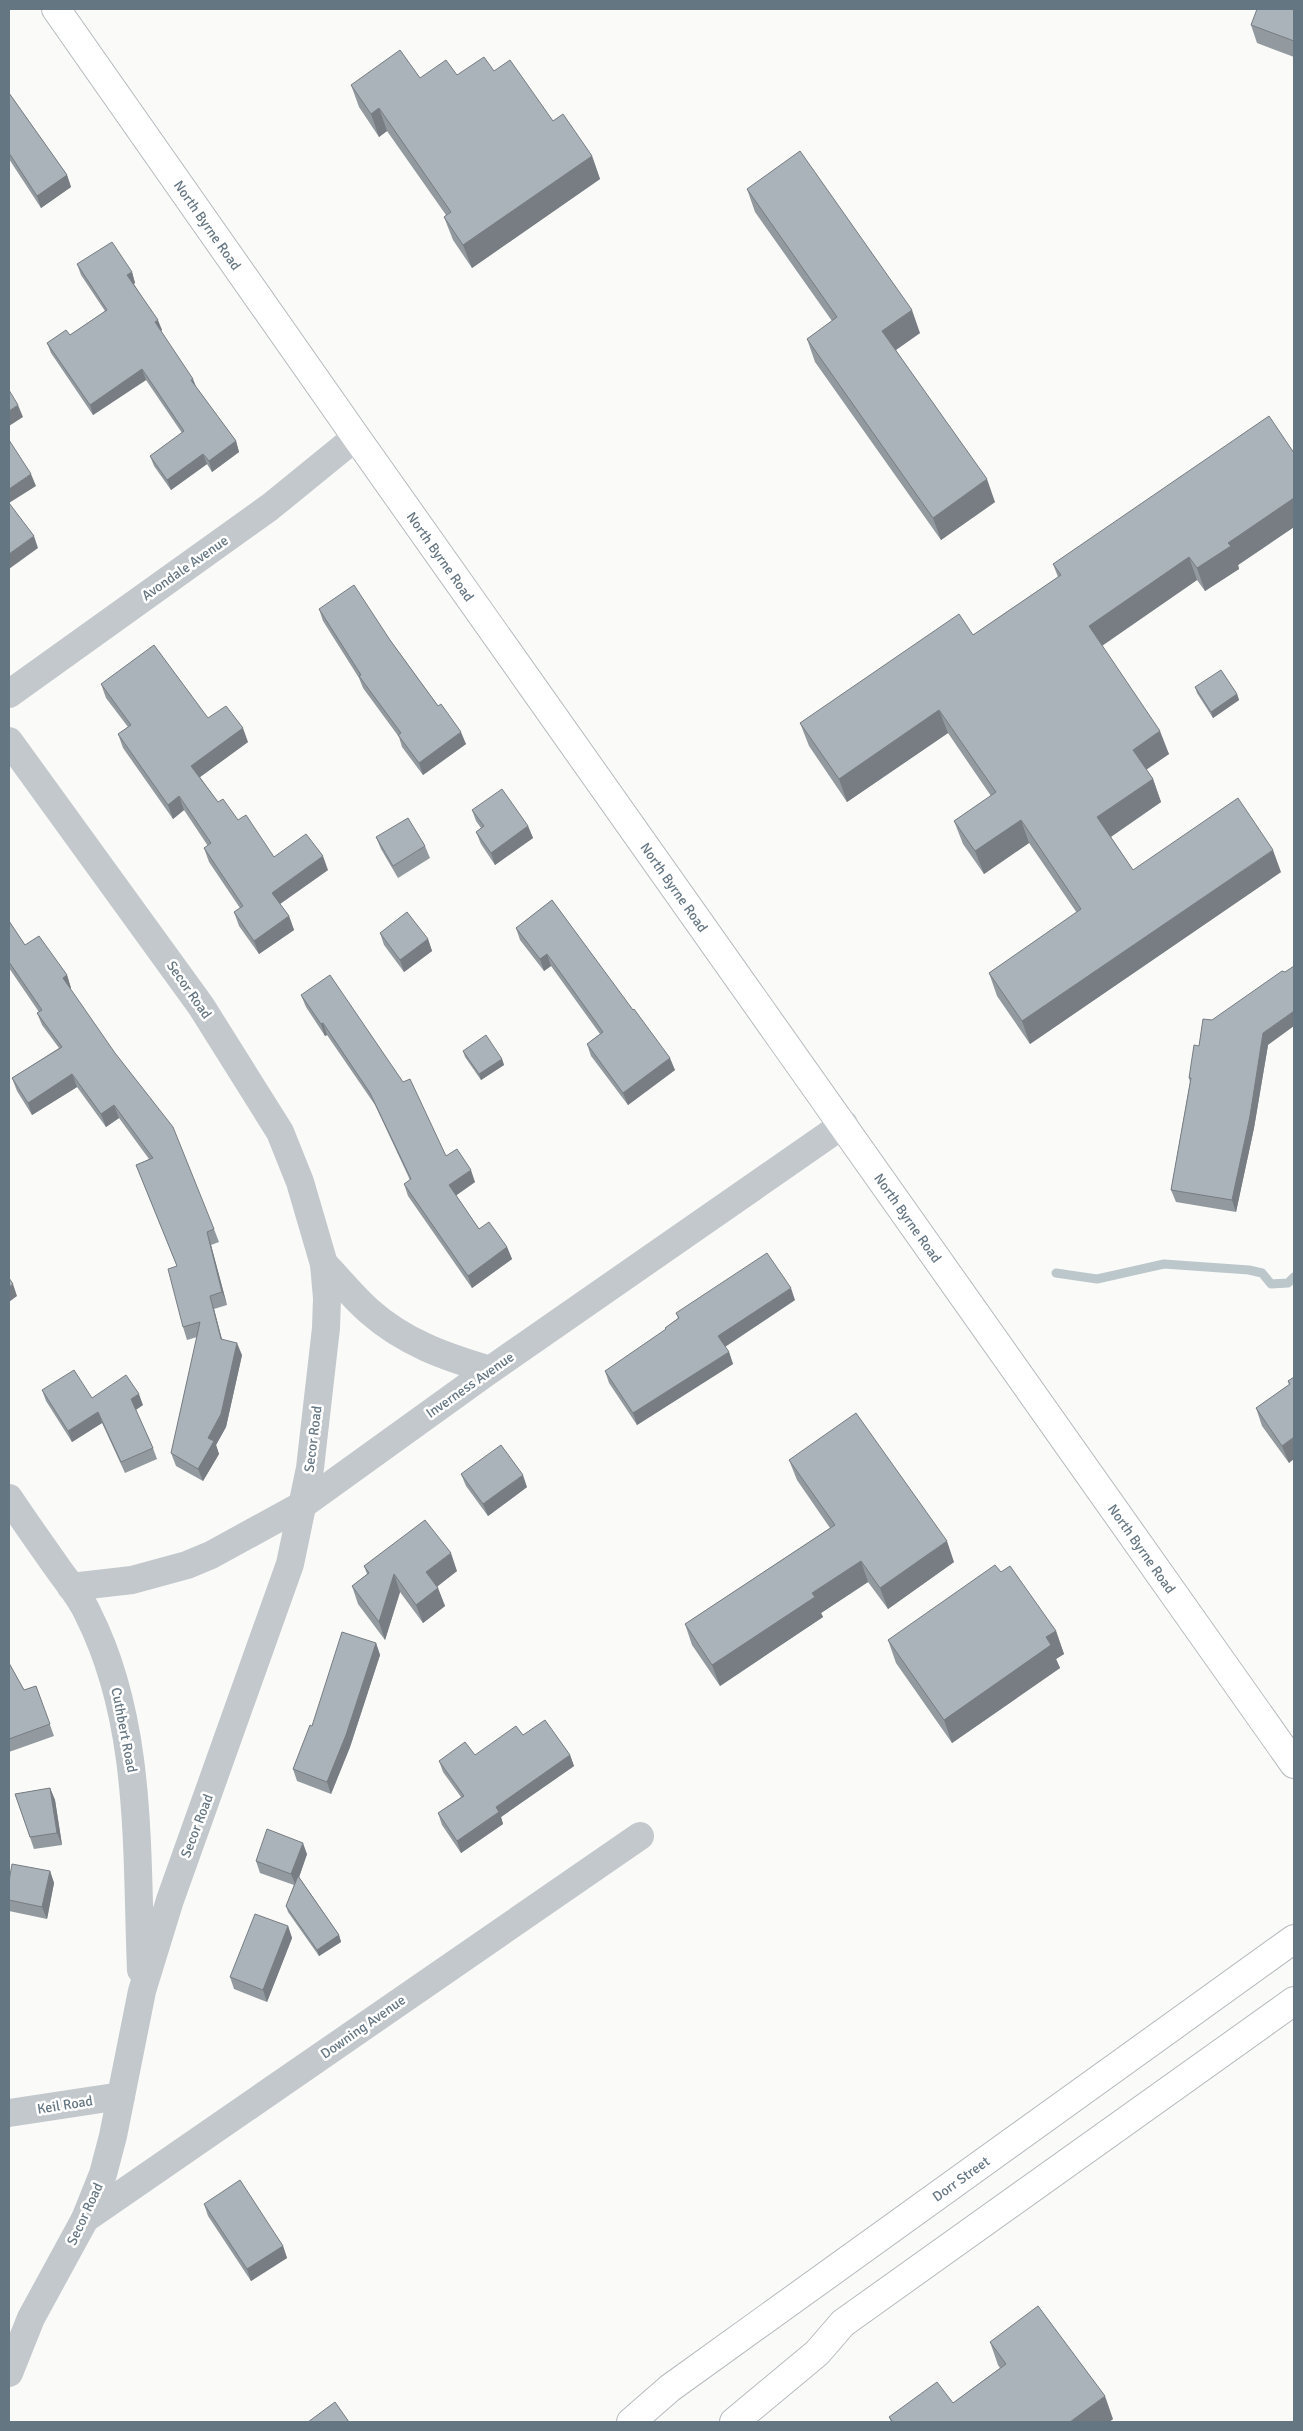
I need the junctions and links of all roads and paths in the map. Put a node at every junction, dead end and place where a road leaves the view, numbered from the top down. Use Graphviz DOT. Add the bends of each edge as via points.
graph roads {
  1 [pos="56,9"];
  2 [pos="356,437"];
  3 [pos="9,694"];
  4 [pos="9,741"];
  5 [pos="844,1124"];
  6 [pos="324,1264"];
  7 [pos="490,1370"];
  8 [pos="9,1498"];
  9 [pos="304,1504"];
  10 [pos="71,1587"];
  11 [pos="1294,1764"];
  12 [pos="640,1836"];
  13 [pos="1294,1939"];
  14 [pos="142,1991"];
  15 [pos="1294,2001"];
  16 [pos="121,2096"];
  17 [pos="9,2113"];
  18 [pos="86,2218"];
  19 [pos="9,2373"];
  20 [pos="631,2422"];
  21 [pos="734,2422"];
  1 -- 2 [label="main road, North Byrne Road"];
  2 -- 3 [label="street, Avondale Avenue" via="270,508"];
  2 -- 5 [label="main road, North Byrne Road"];
  4 -- 6 [label="street, Secor Road" via="201,1006 252,1084 280,1132 297,1174"];
  5 -- 7 [label="street, Inverness Avenue"];
  5 -- 11 [label="main road, North Byrne Road"];
  6 -- 7 [label="street, Secor Road" via="369,1311 395,1331 445,1357"];
  6 -- 9 [label="street, Secor Road" via="326,1328"];
  7 -- 9 [label="street, Inverness Avenue"];
  8 -- 10 [label="street, Cuthbert Road"];
  9 -- 10 [label="street, Inverness Avenue" via="187,1565 132,1580"];
  9 -- 14 [label="street, Secor Road" via="278,1603 170,1900"];
  10 -- 14 [label="street, Cuthbert Road" via="88,1612 100,1640 115,1683 127,1734 133,1778"];
  12 -- 18 [label="street, Downing Avenue"];
  13 -- 20 [label="main road, Dorr Street" via="670,2388"];
  14 -- 16 [label="street, Secor Road"];
  15 -- 21 [label="main road" via="843,2323 817,2353"];
  16 -- 17 [label="street, Keil Road"];
  16 -- 18 [label="street, Secor Road" via="103,2174"];
  18 -- 19 [label="street, Secor Road" via="31,2318"];
}
